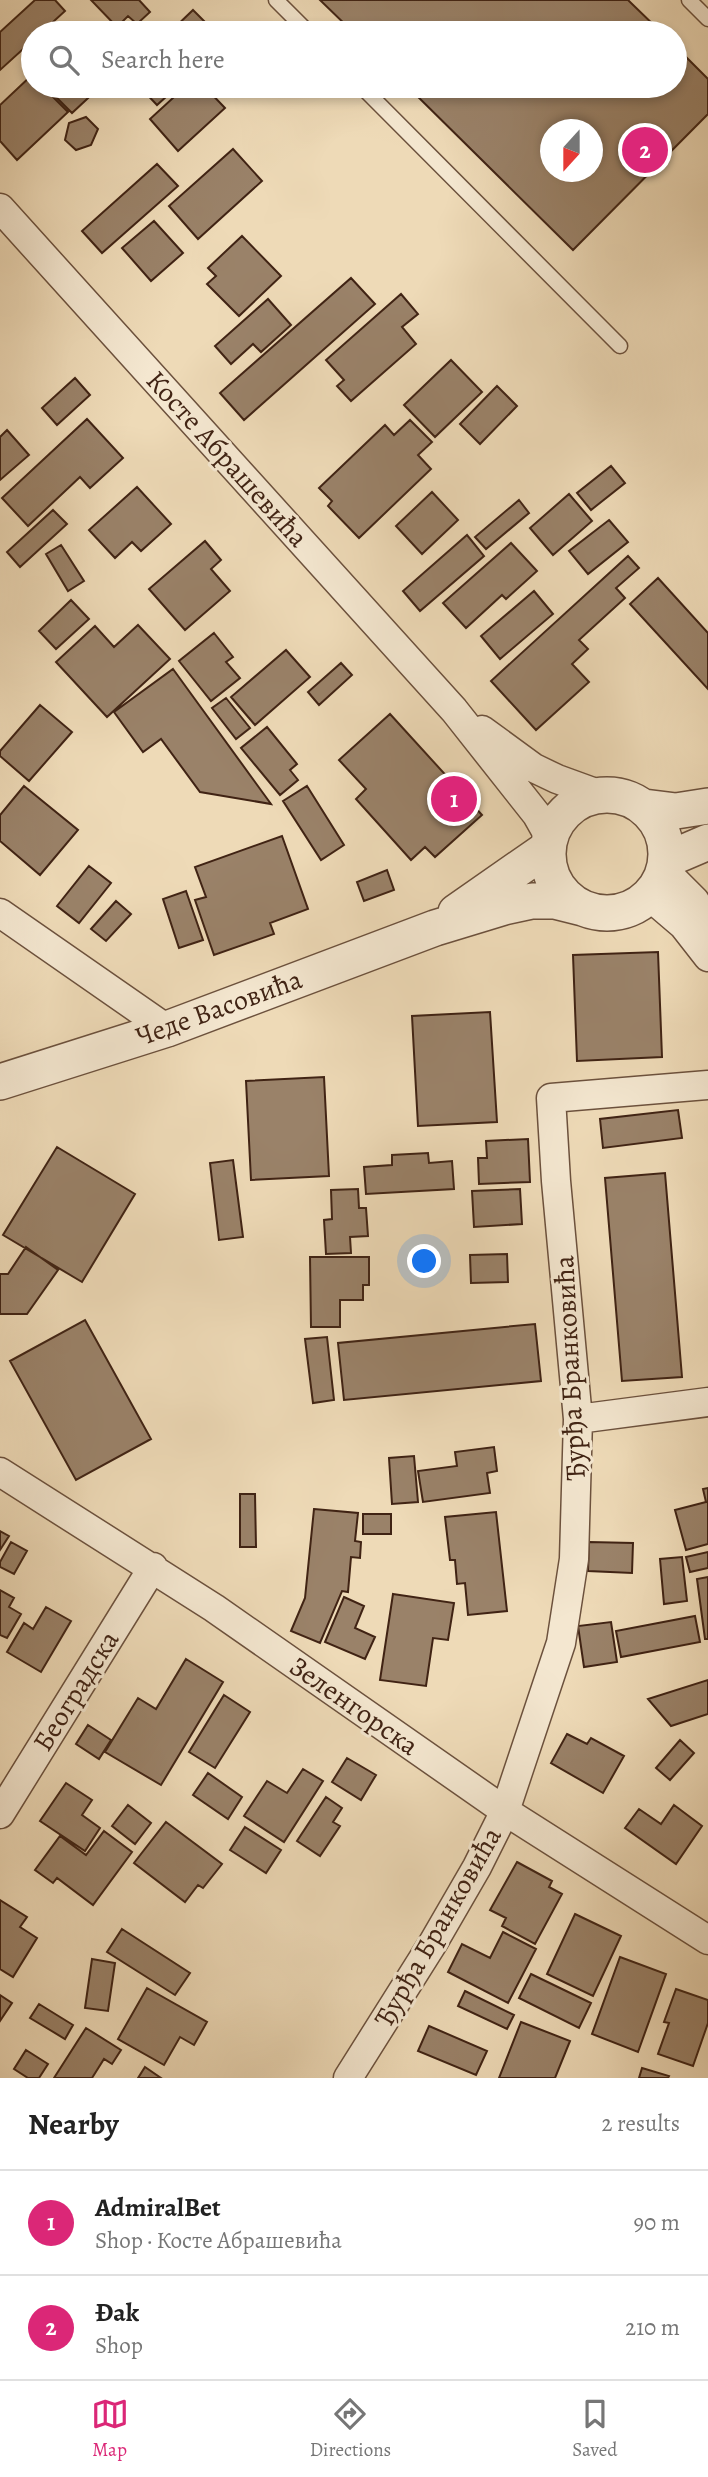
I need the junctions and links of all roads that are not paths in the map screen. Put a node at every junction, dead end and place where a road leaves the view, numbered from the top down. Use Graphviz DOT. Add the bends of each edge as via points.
graph roads {
  1 [pos="276,0"];
  2 [pos="689,0"];
  3 [pos="708,19"];
  4 [pos="297,21"];
  5 [pos="373,98"];
  6 [pos="0,208"];
  7 [pos="620,346"];
  8 [pos="454,709"];
  9 [pos="601,795"];
  10 [pos="708,806"];
  11 [pos="644,807"];
  12 [pos="708,842"];
  13 [pos="549,843"];
  14 [pos="660,875"];
  15 [pos="583,908"];
  16 [pos="0,913"];
  17 [pos="708,922"];
  18 [pos="435,928"];
  19 [pos="708,957"];
  20 [pos="167,1029"];
  21 [pos="0,1082"];
  22 [pos="708,1085"];
  23 [pos="708,1402"];
  24 [pos="578,1419"];
  25 [pos="0,1472"];
  26 [pos="153,1567"];
  27 [pos="505,1811"];
  28 [pos="0,1814"];
  29 [pos="708,1940"];
  30 [pos="348,2078"];
  1 -- 4 [label="lane"];
  2 -- 3 [label="lane"];
  5 -- 7 [label="lane"];
  6 -- 8 [label="street, Косте Абрашевића"];
  8 -- 9 [label="street, Косте Абрашевића" via="534,768"];
  8 -- 13 [label="street, Косте Абрашевића" via="537,815"];
  9 -- 11 [label="street" via="616,795"];
  9 -- 13 [label="street" via="569,808 557,821"];
  10 -- 11 [label="street" via="676,811"];
  11 -- 14 [label="street" via="662,831 666,845"];
  12 -- 14 [label="street"];
  13 -- 15 [label="street" via="549,866 556,884"];
  13 -- 18 [label="street, Чеде Васовића"];
  14 -- 15 [label="street" via="635,906 600,913"];
  14 -- 17 [label="street" via="695,901"];
  14 -- 19 [label="street" via="683,925"];
  15 -- 18 [label="street, Чеде Васовића" via="532,901"];
  16 -- 20 [label="street"];
  18 -- 20 [label="street, Чеде Васовића"];
  20 -- 21 [label="street, Чеде Васовића"];
  22 -- 24 [label="street, Ђурђа Бранковића" via="551,1098"];
  23 -- 24 [label="street"];
  24 -- 27 [label="street, Ђурђа Бранковића" via="574,1559 561,1643"];
  25 -- 26 [label="street, Зеленгорска"];
  26 -- 27 [label="street, Зеленгорска"];
  26 -- 28 [label="street, Београдска"];
  27 -- 29 [label="street, Зеленгорска"];
  27 -- 30 [label="street, Ђурђа Бранковића" via="433,1943"];
}
